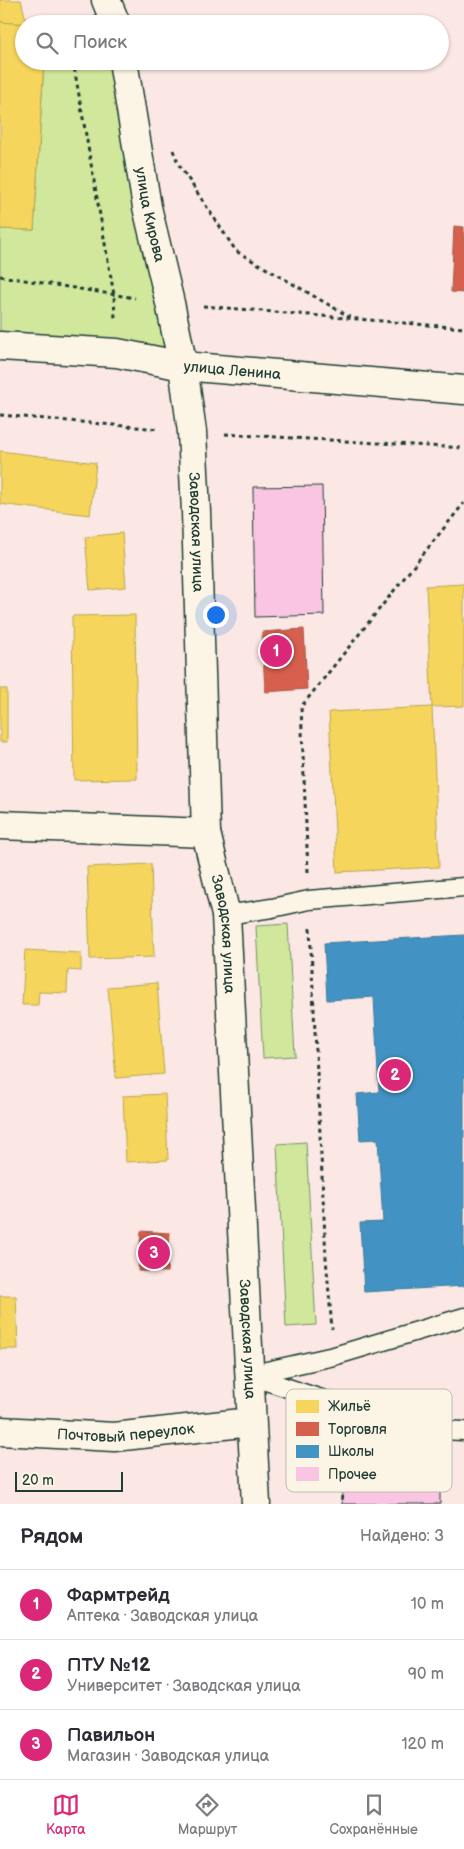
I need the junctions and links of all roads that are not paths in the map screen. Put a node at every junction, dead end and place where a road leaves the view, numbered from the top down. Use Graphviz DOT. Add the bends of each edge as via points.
graph roads {
  1 [pos="106,0"];
  2 [pos="112,15"];
  3 [pos="124,70"];
  4 [pos="0,346"];
  5 [pos="183,366"];
  6 [pos="464,390"];
  7 [pos="0,826"];
  8 [pos="206,833"];
  9 [pos="464,887"];
  10 [pos="226,916"];
  11 [pos="464,1317"];
  12 [pos="248,1376"];
  13 [pos="289,1389"];
  14 [pos="251,1422"];
  15 [pos="0,1431"];
  16 [pos="256,1504"];
  1 -- 2 [label="street"];
  3 -- 5 [label="street, улица Кирова" via="147,207"];
  4 -- 5 [label="street, улица Ленина" via="117,353"];
  5 -- 6 [label="street, улица Ленина"];
  5 -- 8 [label="street, Заводская улица" via="192,432 196,512"];
  7 -- 8 [label="street"];
  8 -- 10 [label="street, Заводская улица"];
  9 -- 10 [label="lane" via="309,900"];
  10 -- 12 [label="street, Заводская улица"];
  11 -- 12 [label="lane" via="334,1356"];
  12 -- 13 [label="lane"];
  12 -- 14 [label="street, Заводская улица"];
  14 -- 15 [label="street, Почтовый переулок" via="114,1437"];
  14 -- 16 [label="street, Заводская улица"];
}
